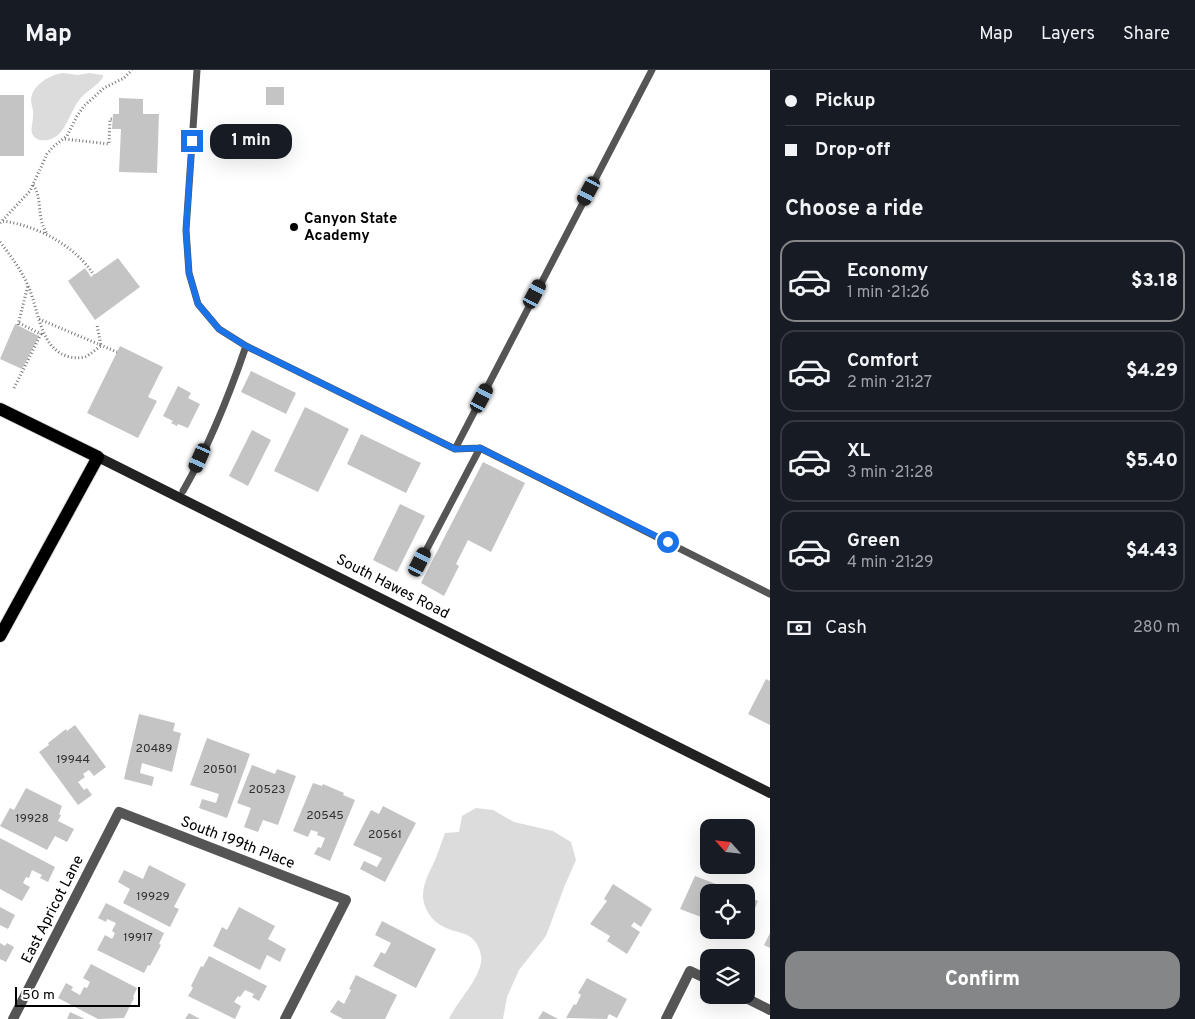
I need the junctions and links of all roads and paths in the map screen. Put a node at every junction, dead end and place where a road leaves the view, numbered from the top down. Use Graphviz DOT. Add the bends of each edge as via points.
graph roads {
  1 [pos="132,70"];
  2 [pos="197,70"];
  3 [pos="652,70"];
  4 [pos="112,119"];
  5 [pos="65,139"];
  6 [pos="33,185"];
  7 [pos="1,222"];
  8 [pos="48,235"];
  9 [pos="0,242"];
  10 [pos="94,275"];
  11 [pos="28,285"];
  12 [pos="39,319"];
  13 [pos="97,325"];
  14 [pos="101,346"];
  15 [pos="246,346"];
  16 [pos="117,352"];
  17 [pos="14,388"];
  18 [pos="0,409"];
  19 [pos="480,448"];
  20 [pos="455,449"];
  21 [pos="98,457"];
  22 [pos="183,491"];
  23 [pos="420,562"];
  24 [pos="770,594"];
  25 [pos="0,636"];
  26 [pos="770,793"];
  27 [pos="119,812"];
  28 [pos="700,976"];
  29 [pos="755,1002"];
  30 [pos="770,1010"];
  31 [pos="13,1019"];
  32 [pos="285,1019"];
  33 [pos="666,1019"];
  1 -- 5 [label="path" via="84,106"];
  2 -- 15 [label="lane" via="186,230 189,273 198,304 219,329"];
  3 -- 20 [label="lane"];
  4 -- 5 [label="path" via="109,144"];
  5 -- 6 [label="path" via="48,154"];
  6 -- 7 [label="path"];
  6 -- 8 [label="path"];
  7 -- 8 [label="path" via="22,225"];
  8 -- 10 [label="path" via="83,259"];
  9 -- 11 [label="path"];
  11 -- 12 [label="path"];
  11 -- 17 [label="path" via="18,324 41,334"];
  12 -- 14 [label="path"];
  12 -- 14 [label="path" via="51,345 60,354 79,358"];
  13 -- 14 [label="path"];
  14 -- 16 [label="path"];
  15 -- 20 [label="lane"];
  15 -- 22 [label="lane" via="232,389"];
  18 -- 21 [label="main road, South Hawes Road"];
  19 -- 20 [label="lane"];
  19 -- 23 [label="lane"];
  19 -- 24 [label="lane"];
  21 -- 25 [label="main road"];
  21 -- 26 [label="main road, South Hawes Road"];
  27 -- 31 [label="street, East Apricot Lane"];
  27 -- 32 [label="street, South 199th Place" via="346,900"];
  28 -- 33 [label="street" via="690,971"];
  29 -- 30 [label="street"];
}
